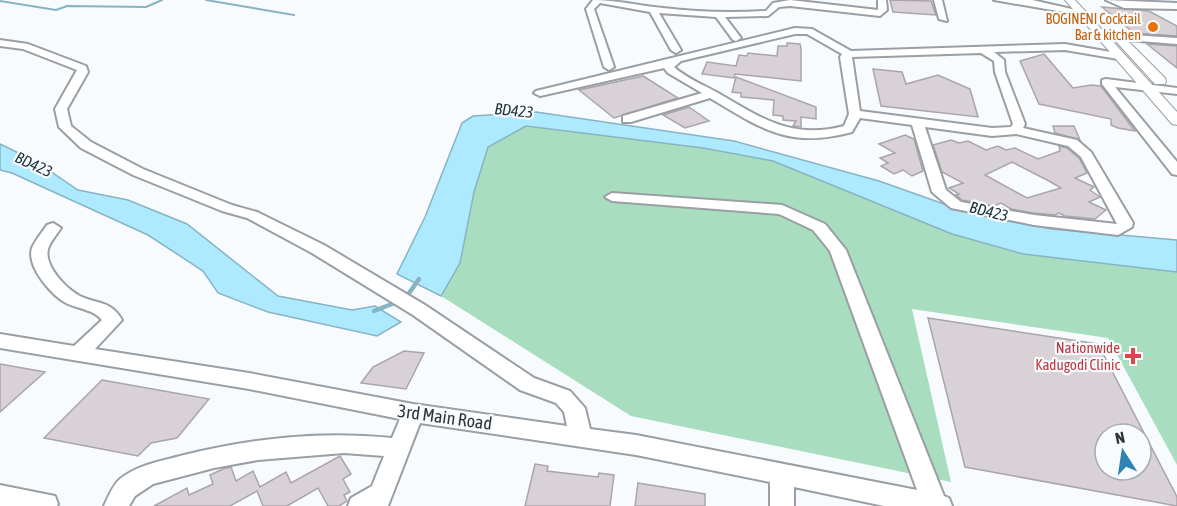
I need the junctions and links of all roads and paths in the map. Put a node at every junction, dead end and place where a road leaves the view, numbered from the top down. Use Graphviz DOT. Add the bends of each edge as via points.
graph roads {
  1 [pos="598,0"];
  2 [pos="882,0"];
  3 [pos="938,0"];
  4 [pos="998,0"];
  5 [pos="1070,0"];
  6 [pos="1110,0"];
  7 [pos="1082,6"];
  8 [pos="1177,6"];
  9 [pos="654,10"];
  10 [pos="761,13"];
  11 [pos="718,15"];
  12 [pos="944,19"];
  13 [pos="775,21"];
  14 [pos="736,38"];
  15 [pos="0,43"];
  16 [pos="1177,43"];
  17 [pos="1117,46"];
  18 [pos="981,49"];
  19 [pos="676,50"];
  20 [pos="956,50"];
  21 [pos="849,54"];
  22 [pos="670,63"];
  23 [pos="609,67"];
  24 [pos="1000,72"];
  25 [pos="1146,86"];
  26 [pos="540,93"];
  27 [pos="711,94"];
  28 [pos="1174,94"];
  29 [pos="855,114"];
  30 [pos="627,119"];
  31 [pos="1177,121"];
  32 [pos="917,122"];
  33 [pos="1016,130"];
  34 [pos="1177,171"];
  35 [pos="612,196"];
  36 [pos="53,228"];
  37 [pos="0,340"];
  38 [pos="80,352"];
  39 [pos="413,413"];
  40 [pos="580,436"];
  41 [pos="399,448"];
  42 [pos="782,475"];
  43 [pos="0,496"];
  44 [pos="379,499"];
  45 [pos="891,502"];
  46 [pos="44,506"];
  47 [pos="116,506"];
  48 [pos="360,506"];
  49 [pos="782,506"];
  50 [pos="937,506"];
  1 -- 9 [label="street"];
  1 -- 23 [label="street" via="590,9"];
  2 -- 10 [label="street" via="880,13 790,3"];
  3 -- 12 [label="street"];
  4 -- 7 [label="street"];
  5 -- 7 [label="main road"];
  6 -- 8 [label="street" via="1124,5"];
  7 -- 17 [label="main road"];
  9 -- 11 [label="street"];
  9 -- 19 [label="street"];
  10 -- 11 [label="street"];
  10 -- 13 [label="street"];
  11 -- 14 [label="street"];
  15 -- 40 [label="street" via="25,46 82,68 61,115 65,127 86,145 138,172 252,215 318,249 419,310 527,384 563,397 574,408"];
  16 -- 17 [label="street"];
  17 -- 18 [label="street"];
  17 -- 25 [label="main road"];
  17 -- 28 [label="main road"];
  18 -- 20 [label="street"];
  18 -- 24 [label="street" via="999,60"];
  20 -- 21 [label="street"];
  20 -- 24 [label="street"];
  21 -- 22 [label="street" via="803,30"];
  21 -- 29 [label="street" via="845,57"];
  22 -- 26 [label="street"];
  22 -- 27 [label="street" via="672,71"];
  24 -- 33 [label="street" via="1019,124"];
  25 -- 28 [label="street"];
  25 -- 31 [label="main road"];
  25 -- 34 [label="street" via="1106,82"];
  27 -- 29 [label="street" via="763,124 799,136 828,136 848,129"];
  27 -- 30 [label="street"];
  29 -- 32 [label="street"];
  32 -- 33 [label="street" via="992,132"];
  32 -- 33 [label="street" via="939,192 956,205 1022,219 1118,230 1124,227 1078,147"];
  35 -- 50 [label="street" via="782,210 819,227 838,250"];
  36 -- 38 [label="street" via="40,249 48,278 72,299 104,310 113,320"];
  37 -- 38 [label="street, 3rd Main Road"];
  38 -- 39 [label="street, 3rd Main Road"];
  39 -- 40 [label="street, 3rd Main Road"];
  39 -- 41 [label="street"];
  40 -- 42 [label="street, 3rd Main Road"];
  41 -- 44 [label="street"];
  41 -- 47 [label="street" via="344,443 213,458 147,475 127,489"];
  42 -- 45 [label="street, 3rd Main Road"];
  42 -- 49 [label="street"];
  43 -- 46 [label="street"];
  44 -- 48 [label="street"];
  45 -- 50 [label="street, 3rd Main Road"];
}
